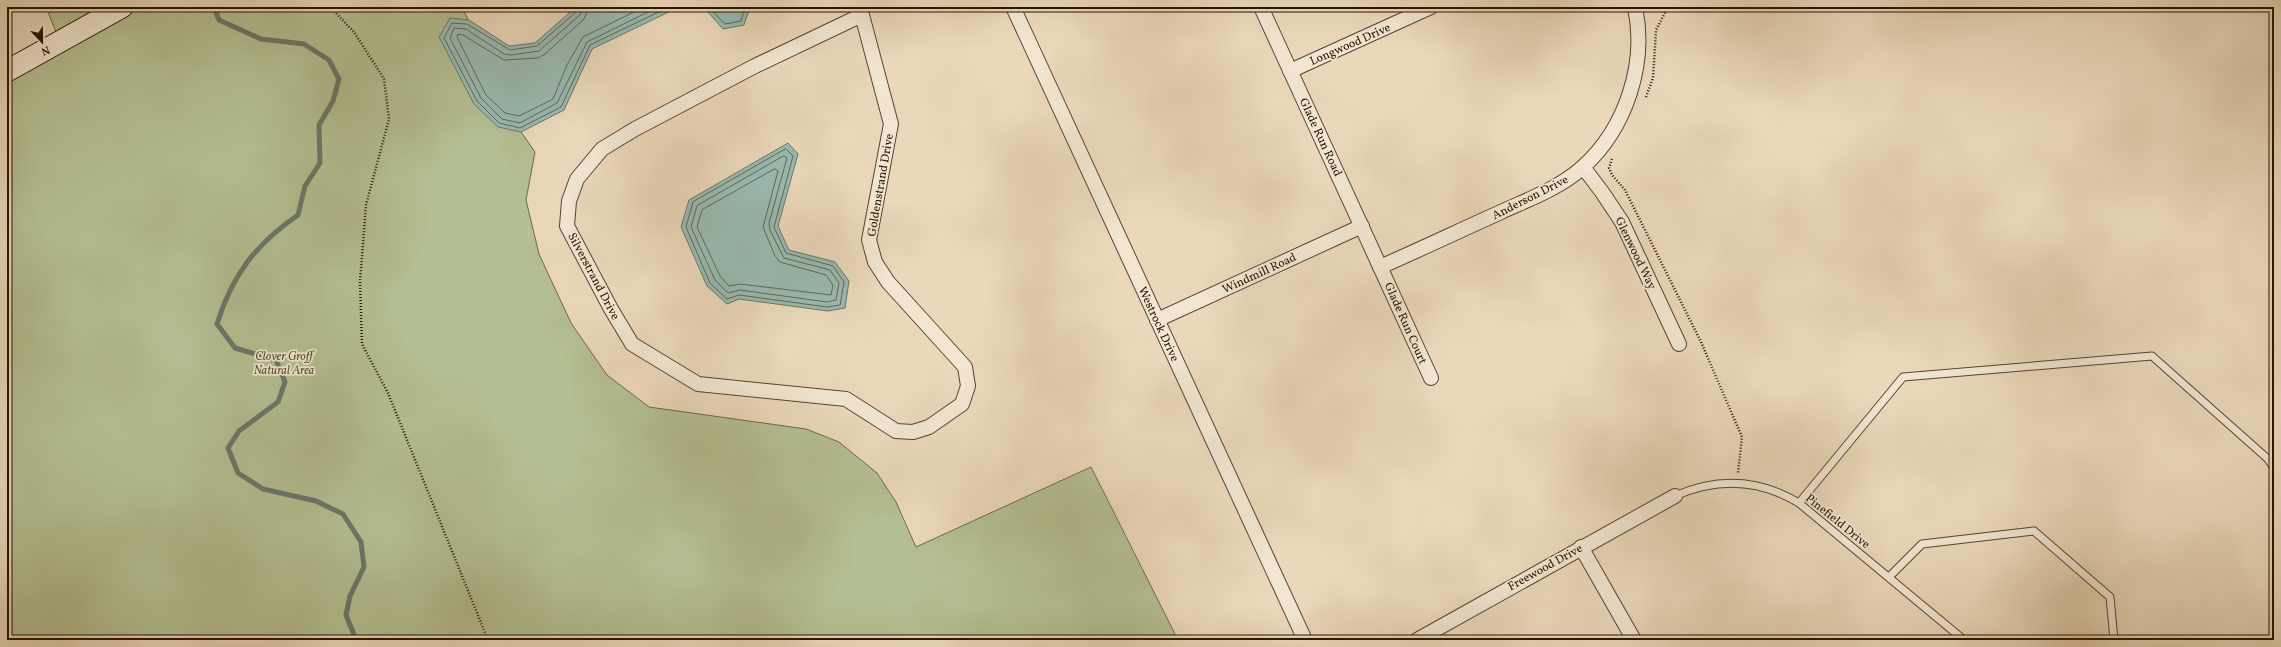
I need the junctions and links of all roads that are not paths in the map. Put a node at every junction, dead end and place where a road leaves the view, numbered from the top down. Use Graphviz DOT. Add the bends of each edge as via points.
graph roads {
  1 [pos="122,7"];
  2 [pos="1013,7"];
  3 [pos="1261,7"];
  4 [pos="1431,7"];
  5 [pos="1635,7"];
  6 [pos="859,11"];
  7 [pos="7,71"];
  8 [pos="1290,71"];
  9 [pos="1583,167"];
  10 [pos="1362,226"];
  11 [pos="1380,267"];
  12 [pos="1157,320"];
  13 [pos="1679,344"];
  14 [pos="1431,378"];
  15 [pos="962,404"];
  16 [pos="2271,457"];
  17 [pos="2274,468"];
  18 [pos="1675,496"];
  19 [pos="1799,503"];
  20 [pos="1581,547"];
  21 [pos="1889,577"];
  22 [pos="1305,640"];
  23 [pos="1416,640"];
  24 [pos="1634,640"];
  25 [pos="1964,640"];
  26 [pos="2114,640"];
  1 -- 7 [label="main road"];
  2 -- 12 [label="street, Westrock Drive"];
  3 -- 8 [label="street, Glade Run Road"];
  4 -- 8 [label="street, Longwood Drive"];
  5 -- 9 [label="street, Anderson Drive" via="1638,37 1632,85 1625,107 1598,152"];
  6 -- 15 [label="street, Goldenstrand Drive" via="891,124 869,240 875,262 888,282 965,367 968,386"];
  6 -- 15 [label="street, Silverstrand Drive" via="635,129 602,149 578,179 568,201 567,226 632,344 698,384 846,399 896,431 913,432 929,426"];
  8 -- 10 [label="street, Glade Run Road"];
  9 -- 11 [label="street, Anderson Drive" via="1548,190"];
  9 -- 13 [label="street, Glenwood Way" via="1622,222"];
  10 -- 11 [label="street, Glade Run Road"];
  10 -- 12 [label="street, Windmill Road"];
  11 -- 14 [label="street, Glade Run Court"];
  12 -- 22 [label="street, Westrock Drive"];
  16 -- 17 [label="lane"];
  16 -- 19 [label="lane" via="2152,356 1903,377"];
  18 -- 19 [label="lane, Pinefield Drive" via="1704,485 1737,484 1765,486"];
  18 -- 20 [label="street, Freewood Drive"];
  19 -- 21 [label="lane, Pinefield Drive"];
  20 -- 23 [label="street, Freewood Drive"];
  20 -- 24 [label="street"];
  21 -- 25 [label="lane, Pinefield Drive"];
  21 -- 26 [label="lane" via="1922,544 2034,531 2110,596"];
}
